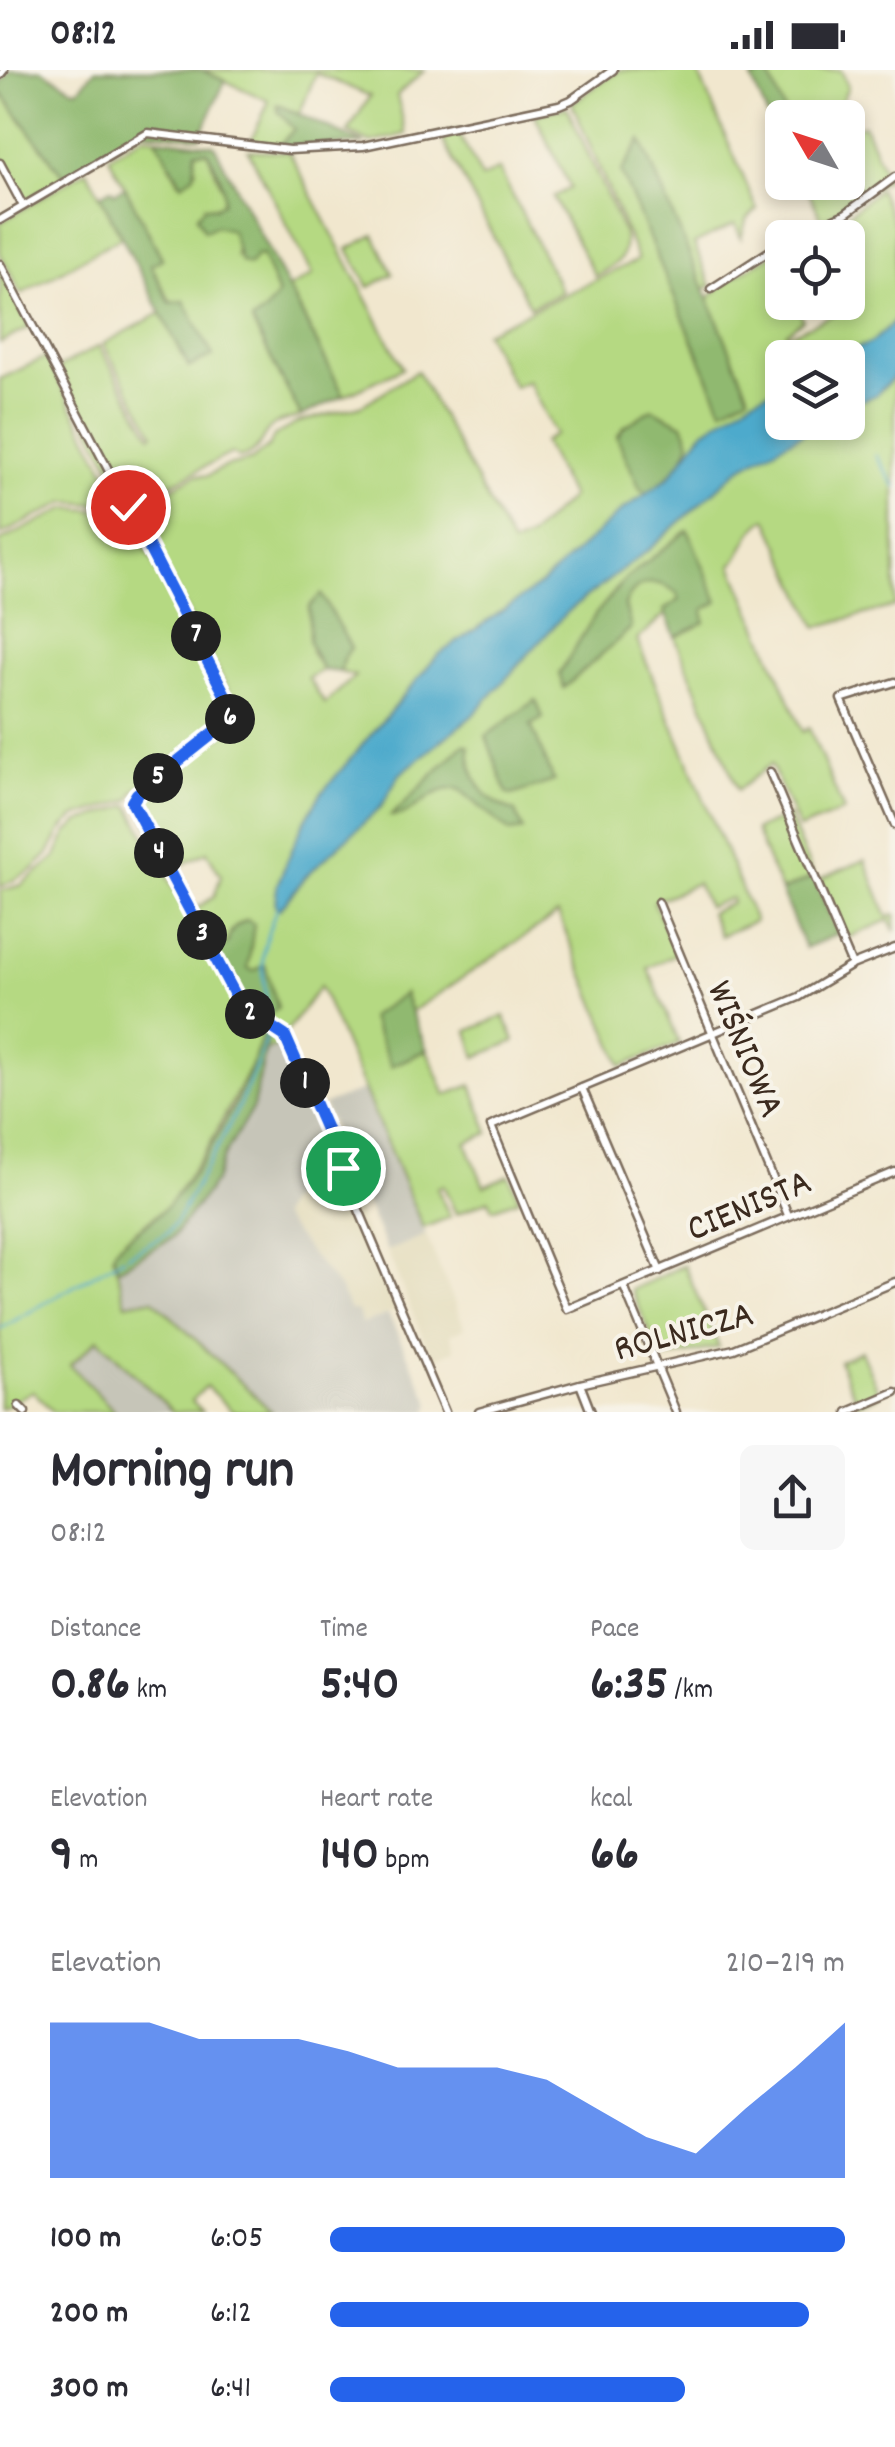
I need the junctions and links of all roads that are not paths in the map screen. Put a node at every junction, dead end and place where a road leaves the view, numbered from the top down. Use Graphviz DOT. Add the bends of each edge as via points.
graph roads {
  1 [pos="614,70"];
  2 [pos="0,164"];
  3 [pos="895,177"];
  4 [pos="23,206"];
  5 [pos="0,220"];
  6 [pos="831,220"];
  7 [pos="765,254"];
  8 [pos="0,264"];
  9 [pos="710,289"];
  10 [pos="895,682"];
  11 [pos="770,772"];
  12 [pos="895,825"];
  13 [pos="658,902"];
  14 [pos="895,948"];
  15 [pos="852,966"];
  16 [pos="712,1034"];
  17 [pos="582,1088"];
  18 [pos="895,1172"];
  19 [pos="788,1216"];
  20 [pos="660,1271"];
  21 [pos="895,1282"];
  22 [pos="624,1287"];
  23 [pos="656,1366"];
  24 [pos="580,1384"];
  25 [pos="895,1392"];
  26 [pos="526,1399"];
  27 [pos="445,1412"];
  28 [pos="480,1412"];
  29 [pos="531,1412"];
  30 [pos="591,1412"];
  31 [pos="676,1412"];
  32 [pos="848,1412"];
  1 -- 4 [label="street" via="559,104 379,145 289,150 143,134"];
  2 -- 4 [label="street"];
  3 -- 6 [label="street"];
  4 -- 5 [label="street"];
  7 -- 9 [label="street"];
  8 -- 27 [label="street" via="232,705 230,720 132,802 242,1008 285,1036"];
  10 -- 12 [label="street" via="842,699"];
  11 -- 15 [label="street"];
  13 -- 16 [label="street, WIŚNIOWA"];
  14 -- 15 [label="street"];
  15 -- 16 [label="street"];
  16 -- 17 [label="street"];
  16 -- 19 [label="street, WIŚNIOWA"];
  17 -- 20 [label="street"];
  17 -- 22 [label="street, CIENISTA" via="492,1126 567,1309"];
  18 -- 19 [label="street, CIENISTA"];
  19 -- 20 [label="street, CIENISTA"];
  20 -- 22 [label="street, CIENISTA"];
  21 -- 23 [label="street, ROLNICZA" via="742,1347"];
  22 -- 23 [label="street"];
  23 -- 24 [label="street, ROLNICZA"];
  23 -- 31 [label="street"];
  24 -- 26 [label="street, ROLNICZA"];
  24 -- 30 [label="street"];
  25 -- 32 [label="street"];
  26 -- 28 [label="street, ROLNICZA"];
  26 -- 29 [label="street"];
}
